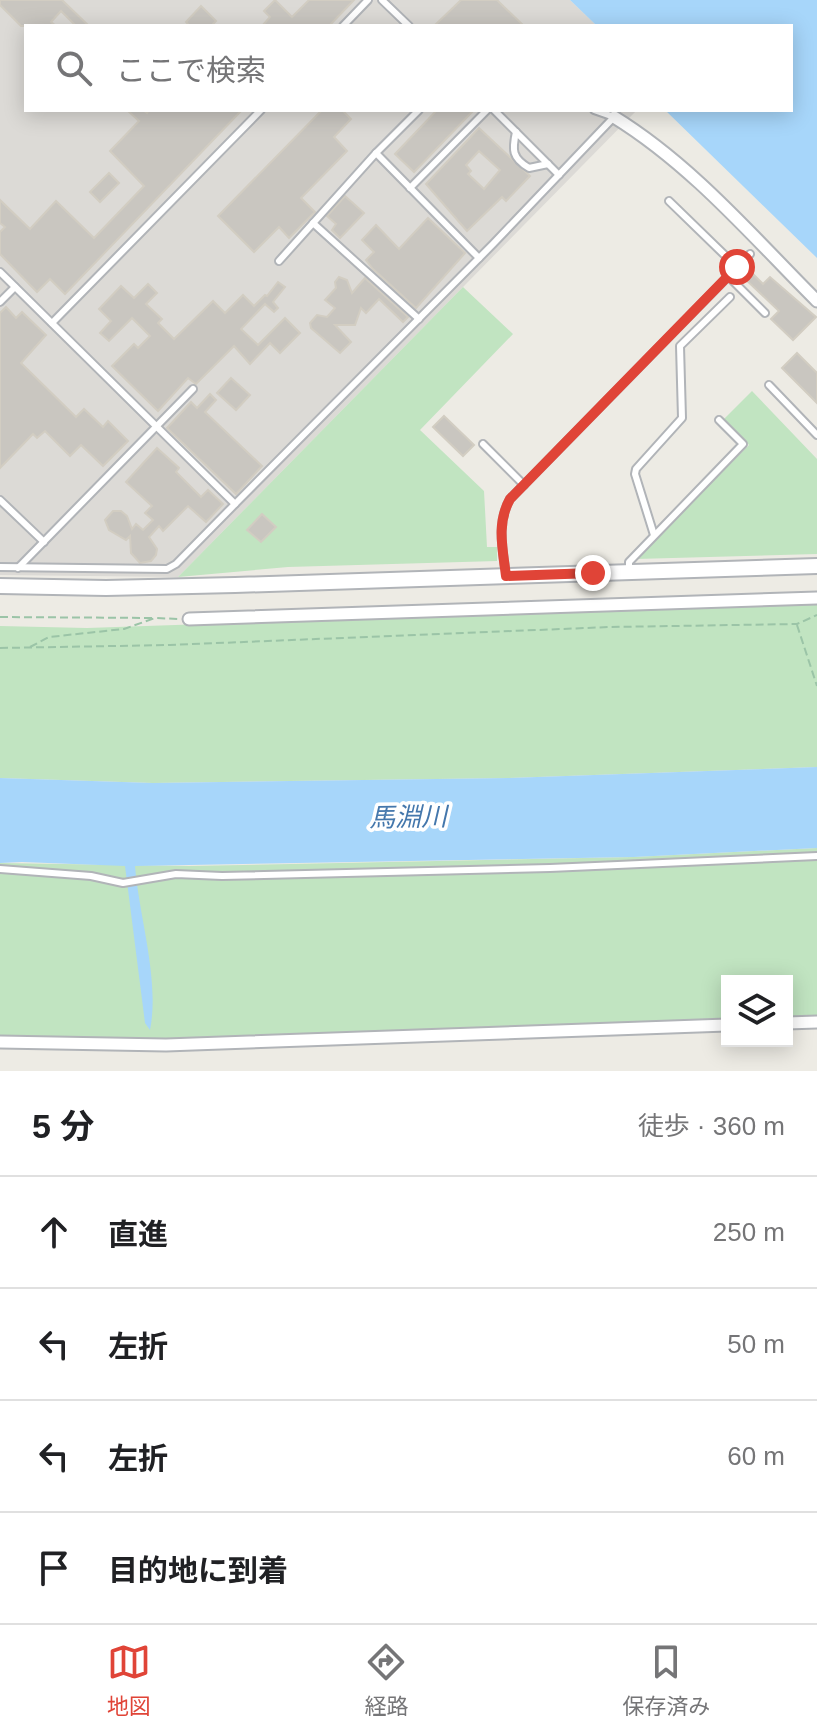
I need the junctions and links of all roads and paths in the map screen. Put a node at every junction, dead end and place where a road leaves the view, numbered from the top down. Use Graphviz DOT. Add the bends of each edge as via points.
graph roads {
  1 [pos="368,0"];
  2 [pos="382,0"];
  3 [pos="345,24"];
  4 [pos="407,24"];
  5 [pos="259,112"];
  6 [pos="417,112"];
  7 [pos="485,112"];
  8 [pos="496,112"];
  9 [pos="600,112"];
  10 [pos="614,117"];
  11 [pos="516,132"];
  12 [pos="376,153"];
  13 [pos="548,164"];
  14 [pos="559,175"];
  15 [pos="410,188"];
  16 [pos="669,201"];
  17 [pos="313,223"];
  18 [pos="750,254"];
  19 [pos="479,258"];
  20 [pos="279,261"];
  21 [pos="737,267"];
  22 [pos="0,272"];
  23 [pos="728,276"];
  24 [pos="15,287"];
  25 [pos="730,297"];
  26 [pos="817,301"];
  27 [pos="0,302"];
  28 [pos="765,313"];
  29 [pos="419,319"];
  30 [pos="52,323"];
  31 [pos="769,385"];
  32 [pos="193,389"];
  33 [pos="719,420"];
  34 [pos="157,427"];
  35 [pos="817,435"];
  36 [pos="483,444"];
  37 [pos="524,485"];
  38 [pos="0,500"];
  39 [pos="235,504"];
  40 [pos="654,535"];
  41 [pos="44,542"];
  42 [pos="817,566"];
  43 [pos="0,567"];
  44 [pos="18,568"];
  45 [pos="629,572"];
  46 [pos="506,576"];
  47 [pos="0,586"];
  48 [pos="817,598"];
  49 [pos="817,615"];
  50 [pos="0,617"];
  51 [pos="155,618"];
  52 [pos="189,619"];
  53 [pos="797,624"];
  54 [pos="0,648"];
  55 [pos="29,648"];
  56 [pos="817,686"];
  57 [pos="817,856"];
  58 [pos="0,869"];
  59 [pos="817,1022"];
  60 [pos="793,1023"];
  61 [pos="721,1025"];
  62 [pos="0,1042"];
  63 [pos="45,1043"];
  64 [pos="0,1050"];
  1 -- 3 [label="lane"];
  2 -- 4 [label="lane"];
  5 -- 30 [label="lane"];
  6 -- 12 [label="lane"];
  7 -- 15 [label="lane"];
  8 -- 11 [label="lane"];
  9 -- 10 [label="lane"];
  10 -- 14 [label="lane"];
  10 -- 26 [label="street" via="689,174"];
  11 -- 13 [label="lane"];
  11 -- 13 [label="lane" via="512,147 520,163 529,168"];
  12 -- 15 [label="lane"];
  12 -- 17 [label="lane"];
  13 -- 14 [label="lane"];
  14 -- 19 [label="lane"];
  15 -- 19 [label="lane"];
  16 -- 21 [label="lane"];
  17 -- 20 [label="lane"];
  17 -- 29 [label="lane"];
  18 -- 21 [label="lane"];
  19 -- 29 [label="lane"];
  21 -- 23 [label="lane"];
  22 -- 24 [label="lane"];
  23 -- 28 [label="lane"];
  23 -- 37 [label="lane"];
  24 -- 27 [label="lane"];
  24 -- 30 [label="lane"];
  25 -- 40 [label="lane" via="680,346 682,418 636,469"];
  29 -- 39 [label="lane"];
  30 -- 34 [label="lane"];
  31 -- 35 [label="lane"];
  32 -- 34 [label="lane"];
  33 -- 40 [label="lane" via="743,444"];
  34 -- 39 [label="lane"];
  34 -- 41 [label="lane"];
  36 -- 37 [label="lane"];
  37 -- 46 [label="lane" via="503,512"];
  38 -- 41 [label="lane"];
  39 -- 44 [label="lane" via="167,569"];
  40 -- 45 [label="lane" via="629,562"];
  41 -- 44 [label="lane"];
  42 -- 45 [label="street"];
  43 -- 44 [label="lane"];
  45 -- 46 [label="street"];
  46 -- 47 [label="street" via="106,588"];
  48 -- 52 [label="street"];
  49 -- 53 [label="path"];
  50 -- 51 [label="path"];
  51 -- 52 [label="path"];
  51 -- 55 [label="path" via="124,629 49,637"];
  53 -- 55 [label="path"];
  53 -- 56 [label="path"];
  54 -- 55 [label="path"];
  57 -- 58 [label="lane" via="550,868 176,874 123,883"];
  59 -- 60 [label="street"];
  61 -- 63 [label="street" via="166,1045"];
  62 -- 63 [label="street"];
  63 -- 64 [label="street"];
}
